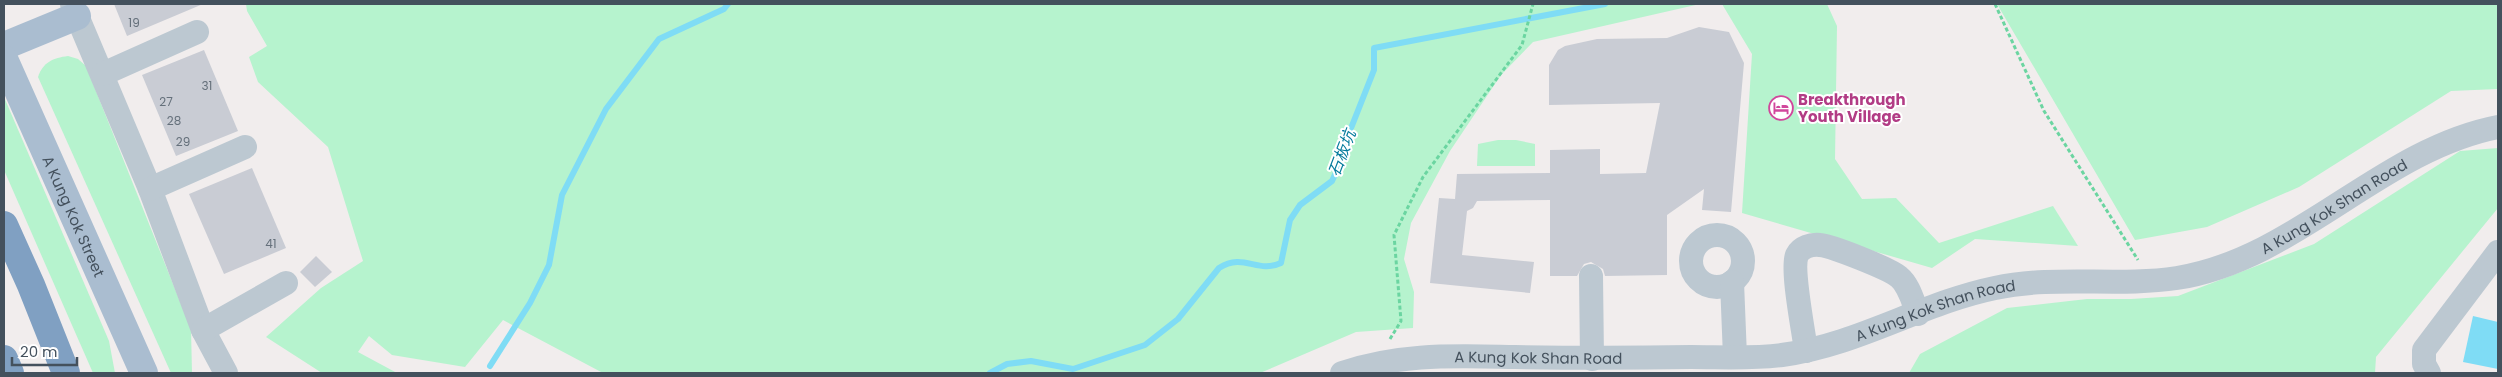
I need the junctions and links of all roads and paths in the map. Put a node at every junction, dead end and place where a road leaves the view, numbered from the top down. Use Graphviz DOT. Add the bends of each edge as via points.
graph roads {
  1 [pos="1533,4"];
  2 [pos="1995,4"];
  3 [pos="75,10"];
  4 [pos="197,32"];
  5 [pos="4,46"];
  6 [pos="4,59"];
  7 [pos="103,74"];
  8 [pos="2498,127"];
  9 [pos="245,147"];
  10 [pos="150,189"];
  11 [pos="4,225"];
  12 [pos="2498,252"];
  13 [pos="1591,276"];
  14 [pos="2150,280"];
  15 [pos="1732,282"];
  16 [pos="286,283"];
  17 [pos="1918,314"];
  18 [pos="203,330"];
  19 [pos="1806,351"];
  20 [pos="1735,357"];
  21 [pos="4,359"];
  22 [pos="1592,359"];
  23 [pos="1374,363"];
  24 [pos="1411,365"];
  25 [pos="1701,365"];
  26 [pos="10,373"];
  27 [pos="66,373"];
  28 [pos="144,373"];
  29 [pos="226,373"];
  30 [pos="1342,373"];
  31 [pos="2429,373"];
  1 -- 23 [label="path" via="1522,45 1423,177 1394,235 1401,321"];
  2 -- 14 [label="path" via="2044,111"];
  3 -- 5 [label="main road"];
  3 -- 7 [label="street"];
  4 -- 7 [label="street"];
  6 -- 28 [label="main road, A Kung Kok Street"];
  7 -- 10 [label="street"];
  8 -- 14 [label="street, A Kung Kok Shan Road" via="2449,141 2418,156 2295,230 2241,258 2203,272"];
  9 -- 10 [label="street"];
  10 -- 18 [label="street"];
  11 -- 27 [label="highway"];
  12 -- 31 [label="street" via="2424,350 2424,364"];
  13 -- 22 [label="street"];
  14 -- 17 [label="street, A Kung Kok Shan Road" via="2010,285 1969,294"];
  15 -- 20 [label="street"];
  16 -- 18 [label="street"];
  17 -- 19 [label="street, A Kung Kok Shan Road"];
  17 -- 19 [label="street" via="1907,289 1896,275 1828,247 1806,247 1799,252 1795,267"];
  18 -- 29 [label="street"];
  19 -- 20 [label="street, A Kung Kok Shan Road"];
  20 -- 25 [label="street, A Kung Kok Shan Road"];
  21 -- 26 [label="highway"];
  22 -- 24 [label="street, A Kung Kok Shan Road"];
  22 -- 25 [label="street, A Kung Kok Shan Road"];
  23 -- 24 [label="street, A Kung Kok Shan Road"];
  23 -- 30 [label="street, A Kung Kok Shan Road"];
}
